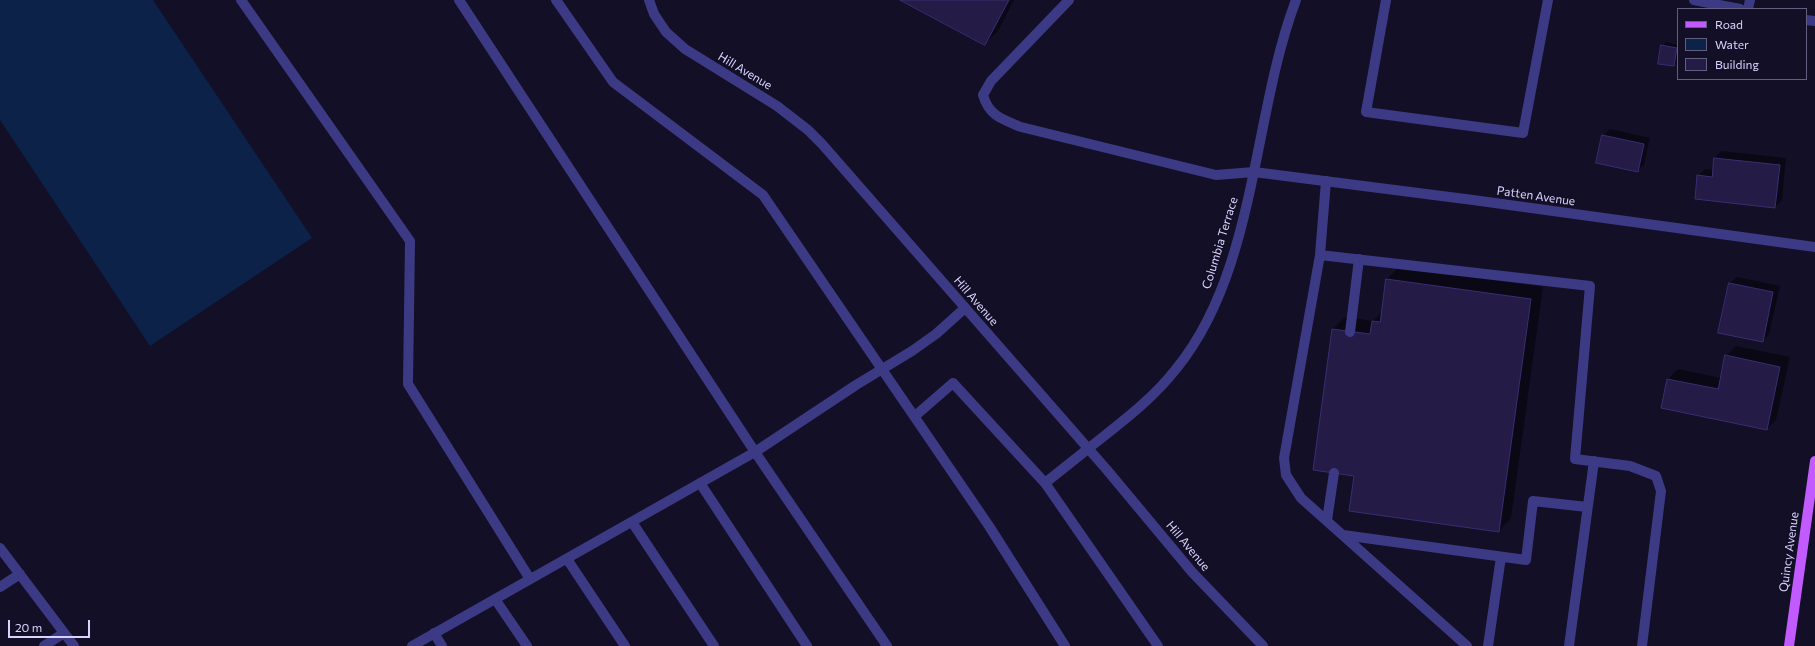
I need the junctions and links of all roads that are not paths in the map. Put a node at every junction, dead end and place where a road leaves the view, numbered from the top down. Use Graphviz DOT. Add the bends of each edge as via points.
graph roads {
  1 [pos="242,0"];
  2 [pos="459,0"];
  3 [pos="556,0"];
  4 [pos="649,0"];
  5 [pos="1069,0"];
  6 [pos="1296,0"];
  7 [pos="1386,0"];
  8 [pos="1548,0"];
  9 [pos="1694,0"];
  10 [pos="1735,8"];
  11 [pos="1254,172"];
  12 [pos="1326,181"];
  13 [pos="1815,247"];
  14 [pos="1320,255"];
  15 [pos="1359,259"];
  16 [pos="965,308"];
  17 [pos="1350,332"];
  18 [pos="883,369"];
  19 [pos="914,416"];
  20 [pos="1089,448"];
  21 [pos="755,452"];
  22 [pos="1594,461"];
  23 [pos="1815,461"];
  24 [pos="1334,473"];
  25 [pos="700,483"];
  26 [pos="1045,483"];
  27 [pos="1587,507"];
  28 [pos="1327,520"];
  29 [pos="632,522"];
  30 [pos="1343,535"];
  31 [pos="0,548"];
  32 [pos="1501,557"];
  33 [pos="567,558"];
  34 [pos="20,574"];
  35 [pos="530,579"];
  36 [pos="0,587"];
  37 [pos="495,599"];
  38 [pos="64,632"];
  39 [pos="434,633"];
  40 [pos="44,646"];
  41 [pos="74,646"];
  42 [pos="412,646"];
  43 [pos="442,646"];
  44 [pos="527,646"];
  45 [pos="625,646"];
  46 [pos="714,646"];
  47 [pos="807,646"];
  48 [pos="887,646"];
  49 [pos="1066,646"];
  50 [pos="1158,646"];
  51 [pos="1263,646"];
  52 [pos="1467,646"];
  53 [pos="1488,646"];
  54 [pos="1568,646"];
  55 [pos="1642,646"];
  56 [pos="1790,646"];
  1 -- 35 [label="street" via="410,241 408,384"];
  2 -- 21 [label="street"];
  3 -- 18 [label="street" via="613,82 763,195"];
  4 -- 16 [label="street, Hill Avenue" via="654,14 666,32 685,49 777,106 808,130"];
  5 -- 11 [label="street, Patten Avenue" via="991,81 984,95 986,106 998,118 1021,127 1216,175"];
  6 -- 11 [label="street, Columbia Terrace" via="1278,54"];
  7 -- 8 [label="street" via="1366,112 1523,133"];
  9 -- 10 [label="street"];
  11 -- 12 [label="street, Patten Avenue"];
  11 -- 20 [label="street, Columbia Terrace" via="1226,275 1201,333 1163,385"];
  12 -- 13 [label="street, Patten Avenue"];
  12 -- 14 [label="street"];
  14 -- 15 [label="street"];
  14 -- 28 [label="street" via="1284,458 1286,475 1301,498"];
  15 -- 17 [label="street"];
  15 -- 22 [label="street" via="1590,286 1575,459"];
  16 -- 18 [label="street" via="925,343"];
  16 -- 20 [label="street, Hill Avenue"];
  18 -- 19 [label="street"];
  18 -- 21 [label="street"];
  19 -- 26 [label="street" via="953,383"];
  19 -- 49 [label="street"];
  20 -- 26 [label="street, Columbia Terrace"];
  20 -- 51 [label="street, Hill Avenue" via="1192,572"];
  21 -- 25 [label="street"];
  21 -- 48 [label="street"];
  22 -- 27 [label="street"];
  22 -- 55 [label="street" via="1630,466 1656,476 1661,491"];
  23 -- 56 [label="main road, Quincy Avenue"];
  24 -- 28 [label="street"];
  25 -- 29 [label="street"];
  25 -- 47 [label="street"];
  26 -- 50 [label="street"];
  27 -- 32 [label="street" via="1532,501 1526,560"];
  27 -- 54 [label="street"];
  28 -- 30 [label="street"];
  29 -- 33 [label="street"];
  29 -- 46 [label="street"];
  30 -- 32 [label="street"];
  30 -- 52 [label="street"];
  31 -- 34 [label="street"];
  32 -- 53 [label="street"];
  33 -- 35 [label="street"];
  33 -- 45 [label="street"];
  34 -- 36 [label="street"];
  34 -- 38 [label="street"];
  35 -- 37 [label="street"];
  37 -- 39 [label="street"];
  37 -- 44 [label="street"];
  38 -- 40 [label="street"];
  38 -- 41 [label="street"];
  39 -- 42 [label="street"];
  39 -- 43 [label="street"];
}
